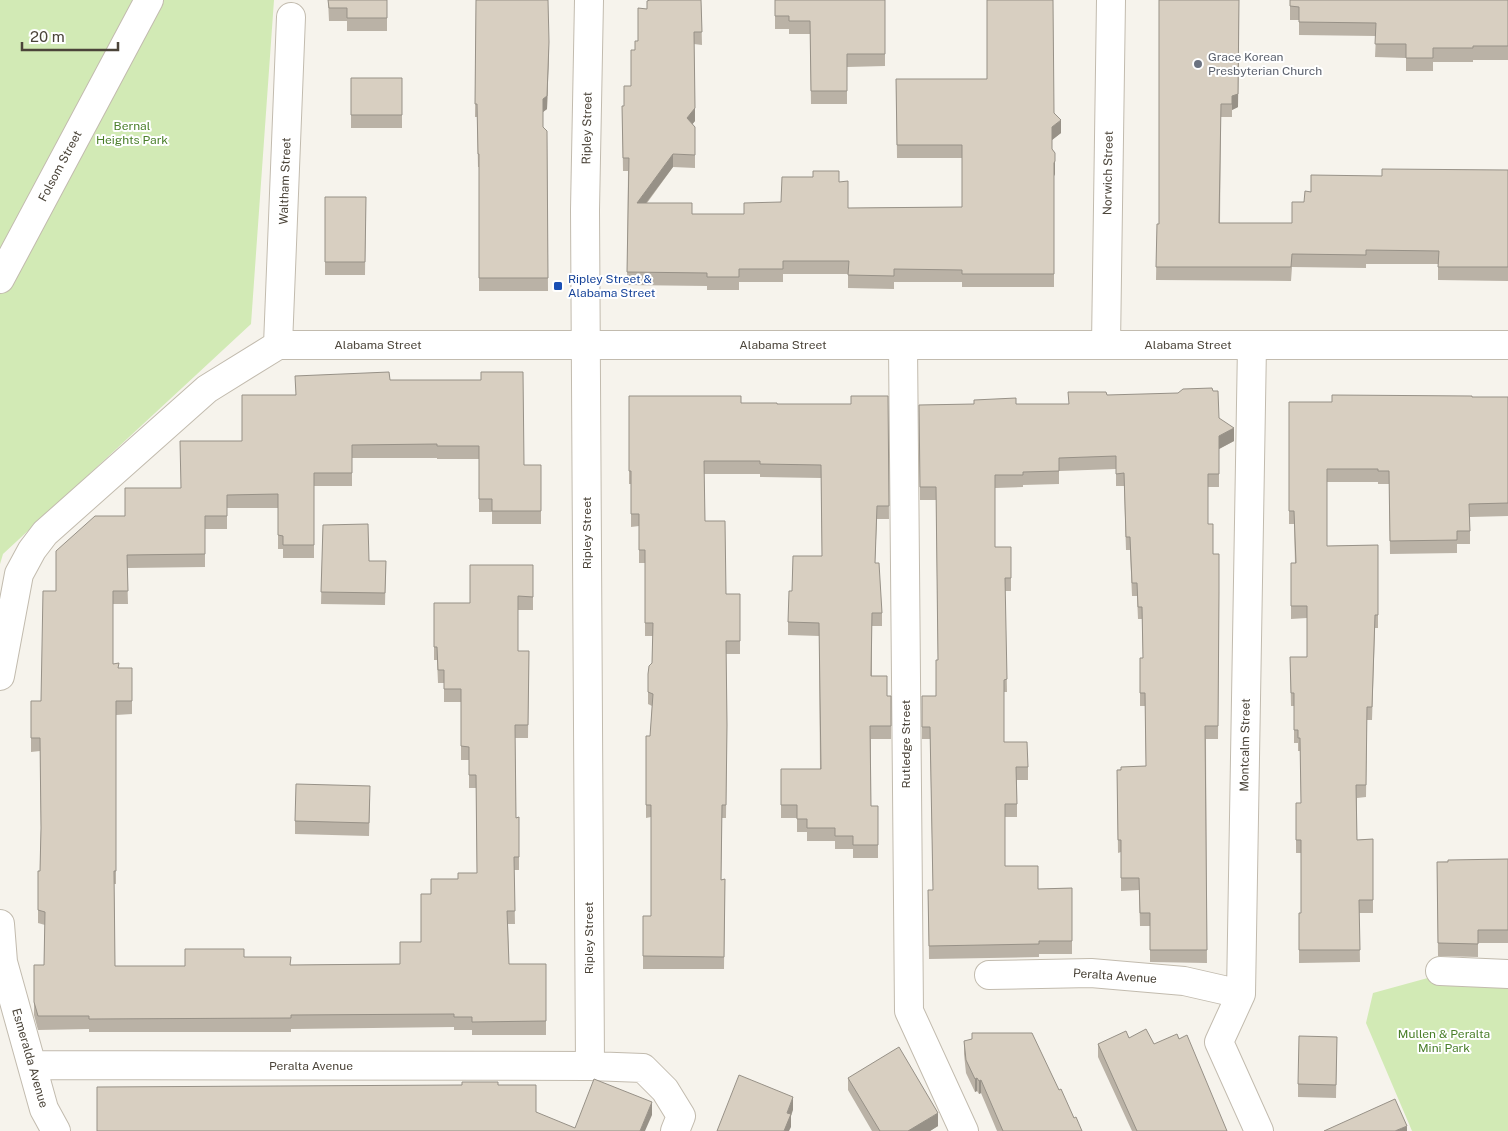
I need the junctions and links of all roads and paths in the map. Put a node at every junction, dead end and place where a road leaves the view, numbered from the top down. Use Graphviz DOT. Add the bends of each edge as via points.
graph roads {
  1 [pos="149,0"];
  2 [pos="589,0"];
  3 [pos="1111,0"];
  4 [pos="291,17"];
  5 [pos="0,279"];
  6 [pos="278,345"];
  7 [pos="586,345"];
  8 [pos="903,345"];
  9 [pos="1106,345"];
  10 [pos="1252,345"];
  11 [pos="1508,345"];
  12 [pos="0,676"];
  13 [pos="0,924"];
  14 [pos="1440,971"];
  15 [pos="1508,974"];
  16 [pos="988,975"];
  17 [pos="1241,994"];
  18 [pos="32,1065"];
  19 [pos="590,1066"];
  20 [pos="961,1129"];
  21 [pos="56,1131"];
  22 [pos="675,1131"];
  23 [pos="1260,1131"];
  1 -- 5 [label="street, Folsom Street"];
  2 -- 7 [label="street, Ripley Street"];
  3 -- 9 [label="street, Norwich Street"];
  4 -- 6 [label="street, Waltham Street"];
  6 -- 7 [label="street, Alabama Street"];
  6 -- 12 [label="street" via="207,389 45,533 19,574"];
  7 -- 8 [label="street, Alabama Street"];
  7 -- 19 [label="street, Ripley Street"];
  8 -- 9 [label="street, Alabama Street"];
  8 -- 20 [label="street, Rutledge Street" via="908,1011"];
  9 -- 10 [label="street, Alabama Street"];
  10 -- 11 [label="street, Alabama Street"];
  10 -- 17 [label="street, Montcalm Street"];
  13 -- 18 [label="street, Esmeralda Avenue" via="3,962"];
  14 -- 15 [label="street"];
  16 -- 17 [label="street, Peralta Avenue" via="1091,973 1184,981"];
  17 -- 23 [label="street, Montcalm Street" via="1219,1042"];
  18 -- 19 [label="street, Peralta Avenue"];
  18 -- 21 [label="street, Esmeralda Avenue" via="44,1109"];
  19 -- 22 [label="street, Peralta Avenue" via="643,1068 665,1090 681,1116"];
}
